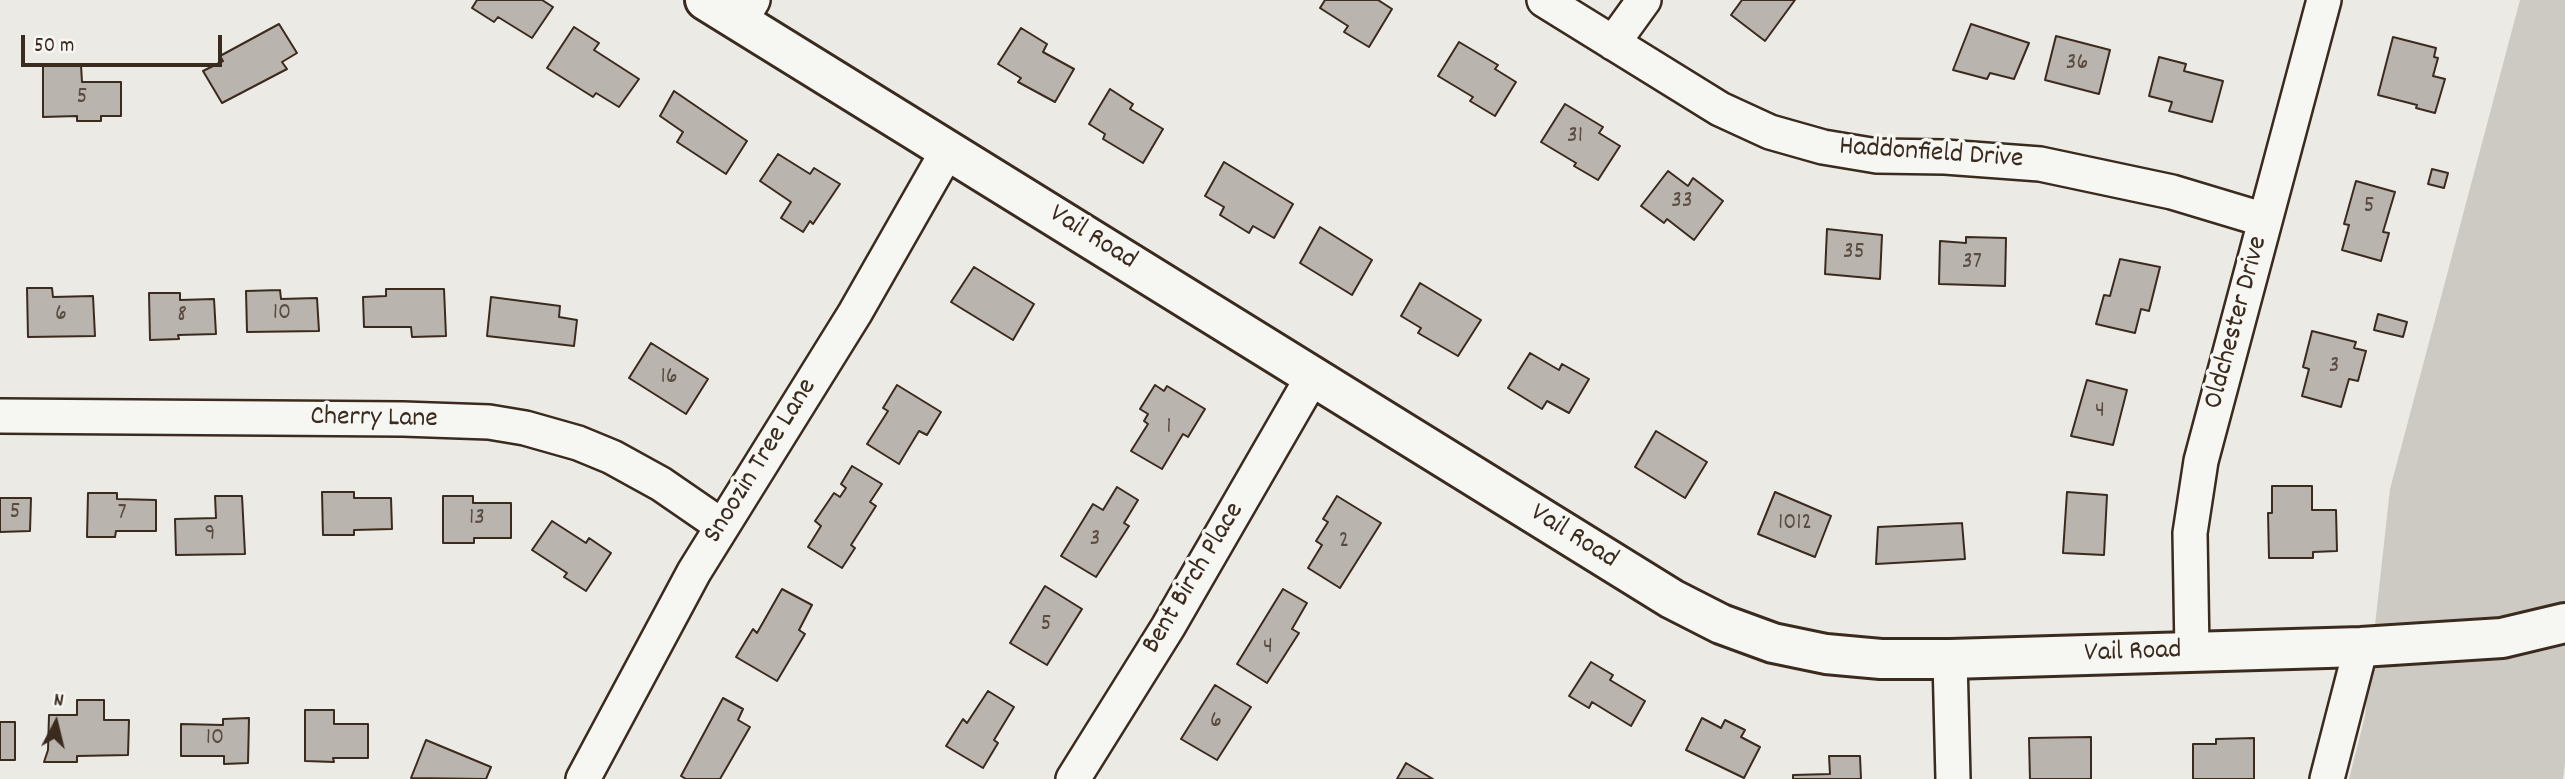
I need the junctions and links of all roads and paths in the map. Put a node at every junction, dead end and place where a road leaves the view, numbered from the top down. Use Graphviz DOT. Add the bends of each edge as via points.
graph roads {
  1 [pos="705,0"];
  2 [pos="1544,0"];
  3 [pos="1644,0"];
  4 [pos="2324,0"];
  5 [pos="746,11"];
  6 [pos="1613,43"];
  7 [pos="948,150"];
  8 [pos="2265,220"];
  9 [pos="1313,376"];
  10 [pos="0,416"];
  11 [pos="722,526"];
  12 [pos="2565,623"];
  13 [pos="2361,647"];
  14 [pos="2192,652"];
  15 [pos="1950,659"];
  16 [pos="583,779"];
  17 [pos="1073,779"];
  18 [pos="1952,779"];
  19 [pos="2328,779"];
  1 -- 5 [label="street, Vail Road"];
  2 -- 6 [label="street, Haddonfield Drive"];
  3 -- 6 [label="street"];
  4 -- 8 [label="street, Oldchester Drive"];
  5 -- 7 [label="street, Vail Road"];
  6 -- 8 [label="street, Haddonfield Drive" via="1720,109 1770,132 1823,147 1877,156 2040,163 2172,192"];
  7 -- 9 [label="street, Vail Road"];
  7 -- 11 [label="street, Snoozin Tree Lane" via="855,313"];
  8 -- 14 [label="street, Oldchester Drive" via="2200,461 2190,533"];
  9 -- 15 [label="street, Vail Road" via="1672,599 1721,624 1773,643 1826,654"];
  9 -- 17 [label="street, Bent Birch Place"];
  10 -- 11 [label="street, Cherry Lane" via="501,424 579,443 612,457"];
  11 -- 16 [label="street, Snoozin Tree Lane"];
  12 -- 13 [label="street, Vail Road" via="2501,638"];
  13 -- 14 [label="street, Vail Road"];
  13 -- 19 [label="street"];
  14 -- 15 [label="street, Vail Road"];
  15 -- 18 [label="street"];
}
